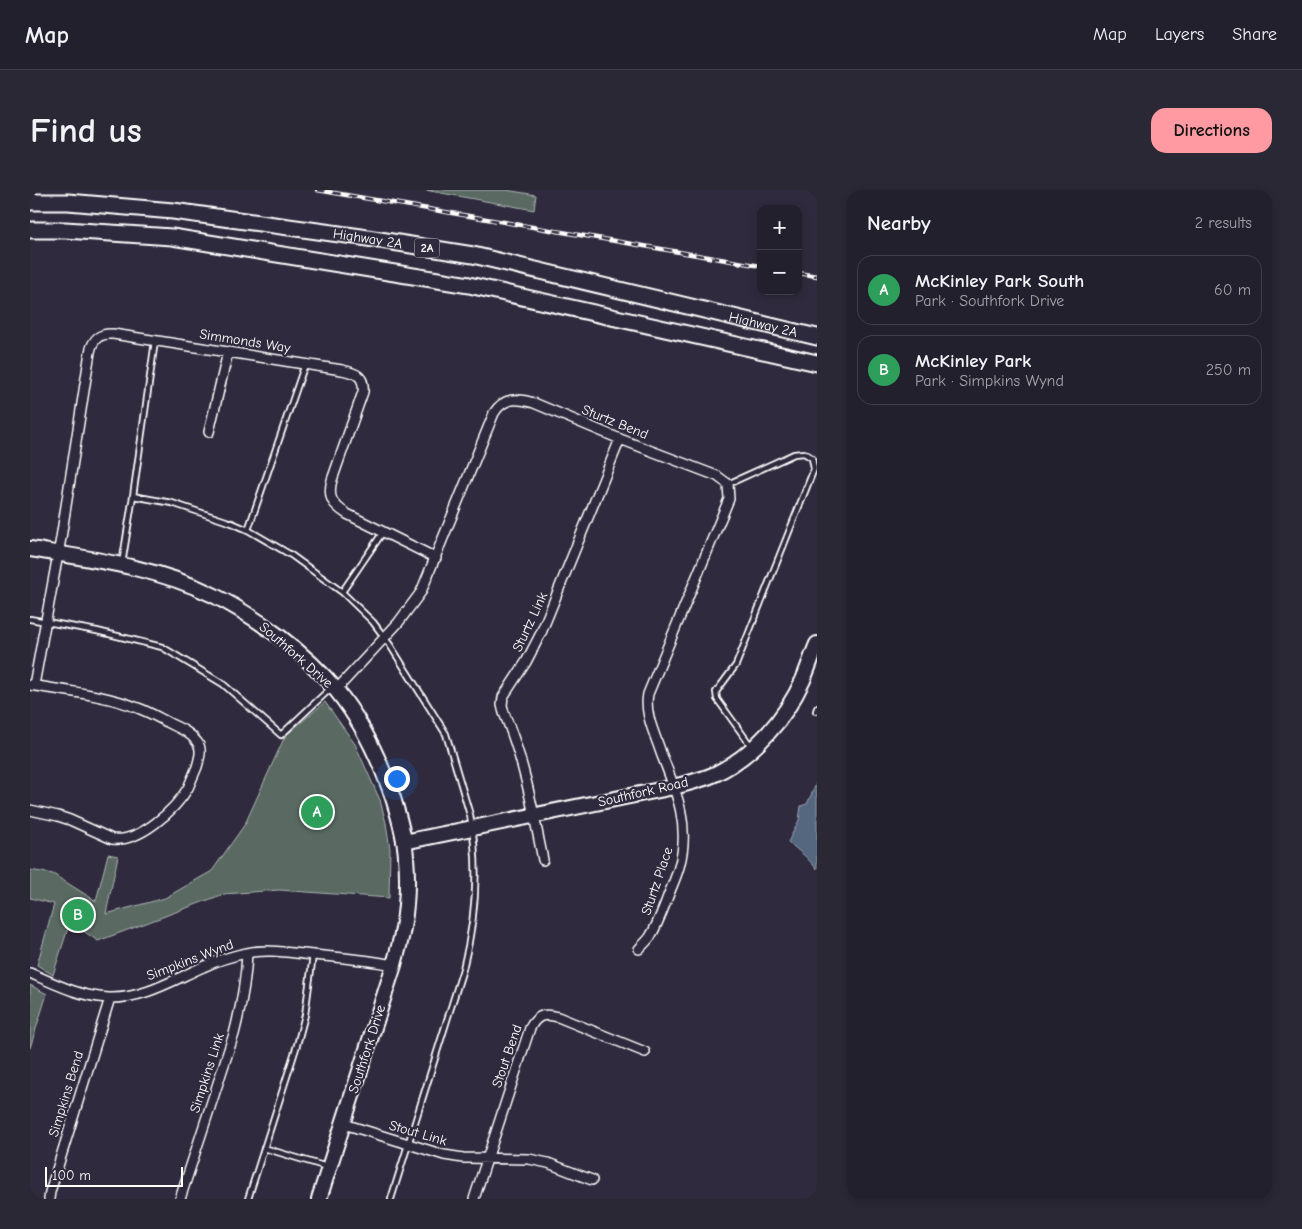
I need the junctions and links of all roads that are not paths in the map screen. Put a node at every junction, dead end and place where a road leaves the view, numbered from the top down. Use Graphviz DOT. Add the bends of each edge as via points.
graph roads {
  1 [pos="30,202"];
  2 [pos="30,230"];
  3 [pos="817,337"];
  4 [pos="155,341"];
  5 [pos="761,351"];
  6 [pos="228,352"];
  7 [pos="817,356"];
  8 [pos="305,364"];
  9 [pos="817,364"];
  10 [pos="209,432"];
  11 [pos="620,439"];
  12 [pos="728,484"];
  13 [pos="133,496"];
  14 [pos="248,530"];
  15 [pos="383,532"];
  16 [pos="30,549"];
  17 [pos="58,554"];
  18 [pos="436,558"];
  19 [pos="122,565"];
  20 [pos="342,592"];
  21 [pos="30,619"];
  22 [pos="45,622"];
  23 [pos="385,638"];
  24 [pos="817,644"];
  25 [pos="32,685"];
  26 [pos="335,688"];
  27 [pos="753,748"];
  28 [pos="674,787"];
  29 [pos="30,810"];
  30 [pos="534,816"];
  31 [pos="473,828"];
  32 [pos="404,842"];
  33 [pos="542,860"];
  34 [pos="640,949"];
  35 [pos="247,953"];
  36 [pos="313,955"];
  37 [pos="394,965"];
  38 [pos="30,973"];
  39 [pos="110,998"];
  40 [pos="646,1052"];
  41 [pos="344,1124"];
  42 [pos="408,1145"];
  43 [pos="264,1148"];
  44 [pos="487,1158"];
  45 [pos="330,1168"];
  46 [pos="592,1180"];
  47 [pos="49,1199"];
  48 [pos="180,1199"];
  49 [pos="248,1199"];
  50 [pos="319,1199"];
  51 [pos="391,1199"];
  52 [pos="474,1199"];
  1 -- 3 [label="main road, Highway 2A / 2A" via="173,211 473,255"];
  2 -- 5 [label="main road, Highway 2A / 2A" via="172,237 469,285"];
  4 -- 6 [label="street, Simmonds Way"];
  4 -- 13 [label="lane"];
  4 -- 17 [label="street, Simmonds Way" via="106,334 100,335 92,344"];
  5 -- 7 [label="main road"];
  5 -- 9 [label="main road, Highway 2A / 2A"];
  6 -- 8 [label="street, Simmonds Way"];
  6 -- 10 [label="street"];
  8 -- 14 [label="lane"];
  8 -- 15 [label="street, Simmonds Way" via="351,372 362,379 363,392 330,494 332,501 342,510"];
  11 -- 12 [label="street, Sturtz Bend" via="717,476"];
  11 -- 18 [label="street, Sturtz Bend" via="524,400 499,405"];
  11 -- 30 [label="street, Sturtz Link" via="541,633 502,697"];
  12 -- 27 [label="lane" via="794,454 804,453 812,458 814,469 736,664 716,692 717,699"];
  12 -- 28 [label="street" via="728,499 646,702"];
  13 -- 14 [label="lane" via="172,503"];
  13 -- 19 [label="lane"];
  14 -- 20 [label="lane" via="291,554"];
  15 -- 18 [label="street, Simmonds Way"];
  15 -- 20 [label="lane"];
  16 -- 17 [label="street, Southfork Drive"];
  17 -- 19 [label="street, Southfork Drive"];
  17 -- 22 [label="street, Simmonds Way"];
  18 -- 23 [label="street, Sturtz Bend" via="421,592"];
  19 -- 26 [label="street, Southfork Drive" via="187,584 237,608 277,635"];
  20 -- 23 [label="lane"];
  21 -- 22 [label="lane"];
  22 -- 25 [label="street, Simmonds Way"];
  22 -- 26 [label="lane" via="97,630 162,648 224,684 281,735"];
  23 -- 26 [label="street, Sturtz Bend"];
  23 -- 31 [label="lane" via="446,734"];
  24 -- 27 [label="street, Southfork Road" via="791,702 775,726"];
  25 -- 29 [label="street" via="112,699 140,708 189,734 201,747 193,776 177,803 138,834 112,839 70,820"];
  26 -- 32 [label="street, Southfork Drive" via="377,758 396,807"];
  27 -- 28 [label="street, Southfork Road" via="719,772"];
  28 -- 30 [label="street, Southfork Road"];
  28 -- 34 [label="street, Sturtz Place" via="684,832 682,854 657,924"];
  30 -- 31 [label="street, Southfork Road"];
  30 -- 33 [label="street, Sturtz Link"];
  31 -- 32 [label="street, Southfork Road"];
  31 -- 42 [label="lane" via="476,881 469,944"];
  32 -- 37 [label="street, Southfork Drive" via="406,903"];
  35 -- 36 [label="street, Simpkins Wynd" via="272,951"];
  35 -- 39 [label="street, Simpkins Wynd" via="206,965 142,993"];
  35 -- 48 [label="street, Simpkins Link" via="242,1002 234,1034"];
  36 -- 37 [label="street, Simpkins Wynd"];
  36 -- 43 [label="lane" via="301,1030"];
  37 -- 41 [label="street, Southfork Drive"];
  38 -- 39 [label="street, Simpkins Wynd" via="76,992"];
  39 -- 47 [label="street, Simpkins Bend"];
  40 -- 44 [label="street, Stout Bend" via="558,1017 538,1017 530,1028"];
  41 -- 42 [label="street, Stout Link"];
  41 -- 45 [label="street, Southfork Drive"];
  42 -- 44 [label="street, Stout Link" via="444,1155"];
  42 -- 51 [label="lane"];
  43 -- 45 [label="lane"];
  43 -- 49 [label="lane"];
  44 -- 46 [label="street, Stout Link" via="539,1160"];
  44 -- 52 [label="street"];
  45 -- 50 [label="street, Southfork Drive"];
}
